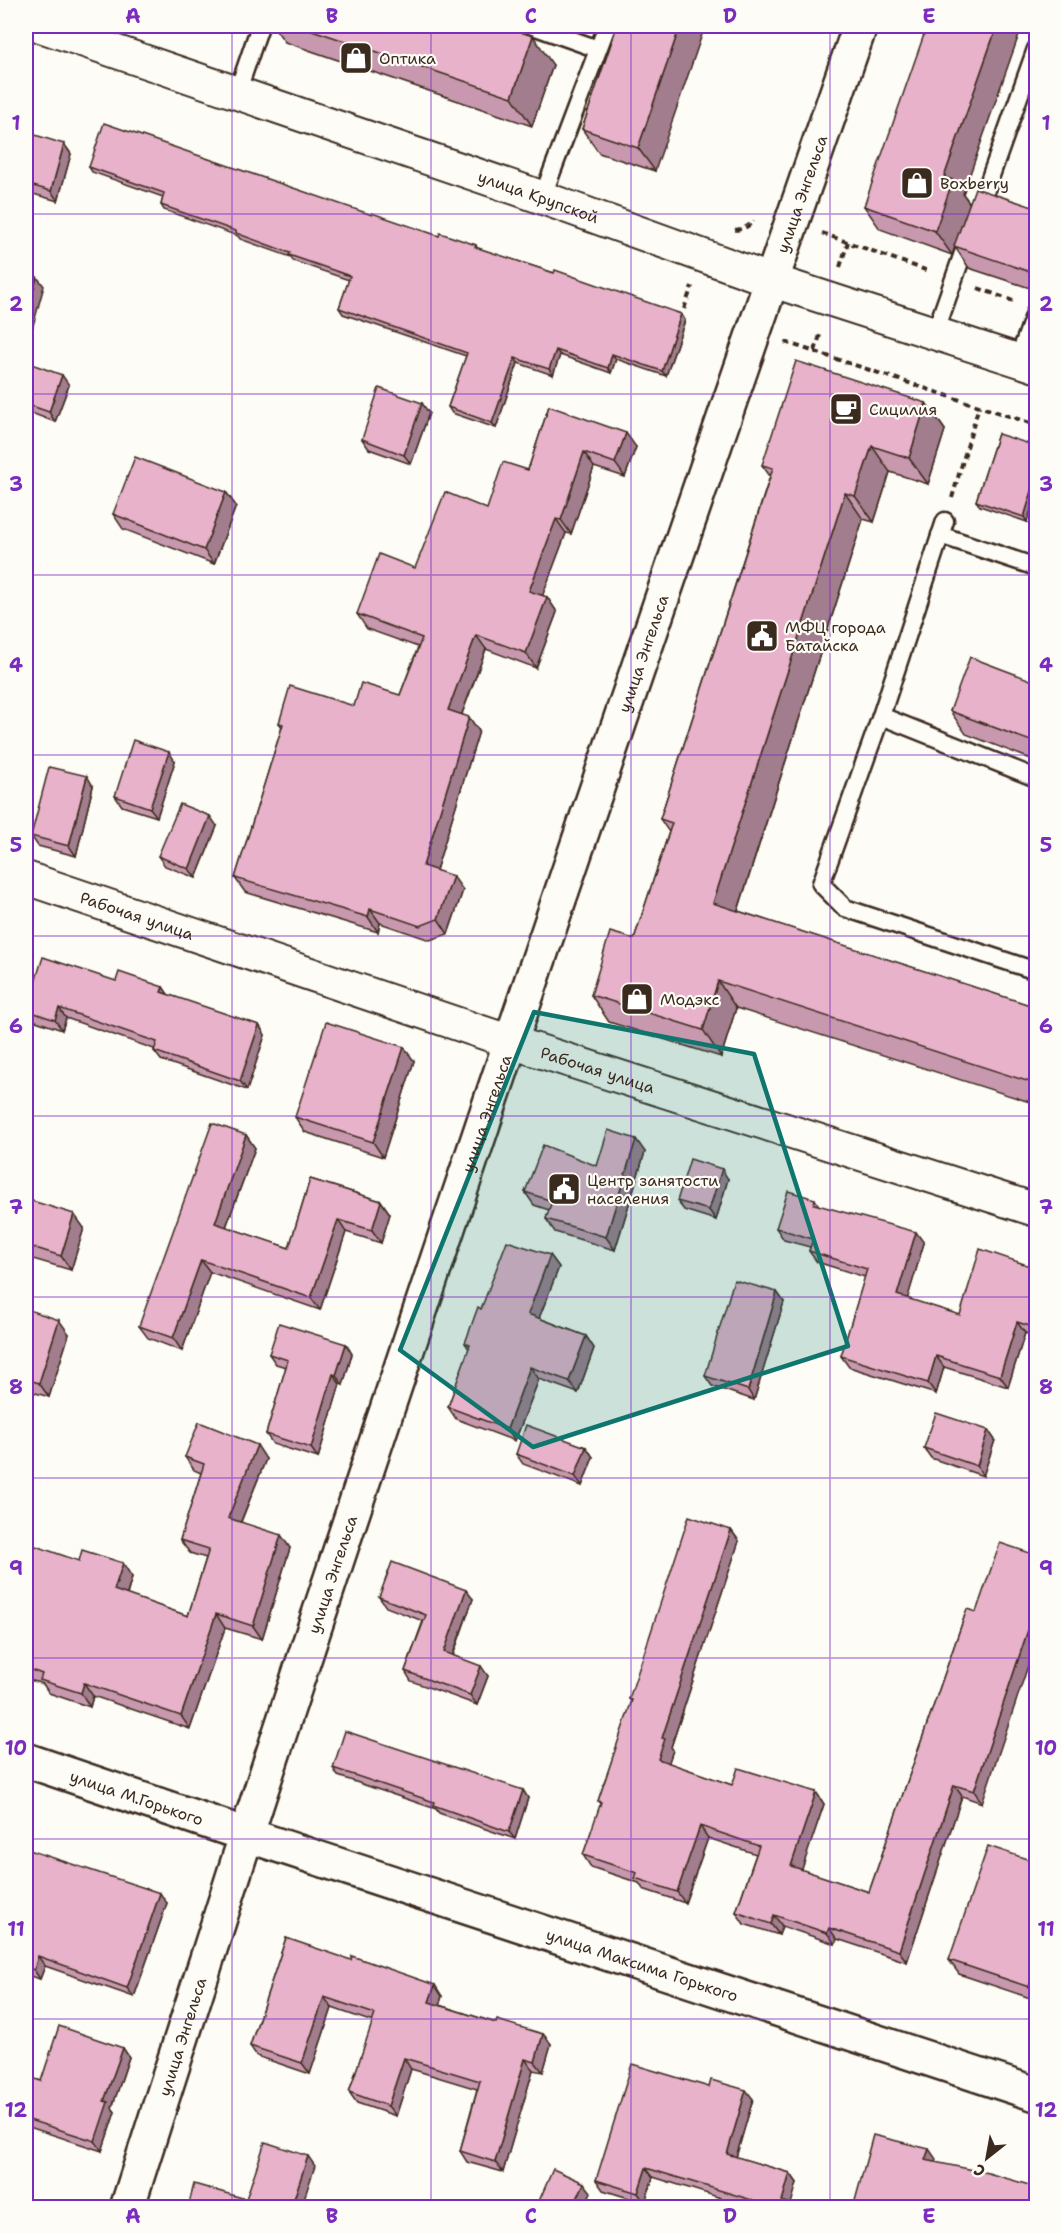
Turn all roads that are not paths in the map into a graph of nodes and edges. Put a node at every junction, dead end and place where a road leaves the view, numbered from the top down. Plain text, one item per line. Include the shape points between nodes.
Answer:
1 (41, 26) edge
2 (260, 26) edge
3 (533, 26) edge
4 (607, 26) edge
5 (860, 26) edge
6 (598, 49) junction
7 (1036, 49) edge
8 (237, 93) junction
9 (542, 198) junction
10 (770, 280) junction
11 (1036, 310) edge
12 (935, 333) junction
13 (1027, 363) edge
14 (1036, 567) edge
15 (881, 717) junction
16 (1036, 778) edge
17 (26, 878) edge
18 (1036, 970) edge
19 (511, 1042) junction
20 (1036, 1210) edge
21 (26, 1760) edge
22 (247, 1835) junction
23 (1036, 2094) edge
24 (127, 2208) edge

1 - 8 street, улица Крупской
2 - 8 lane
3 - 6 lane
4 - 6 lane
5 - 10 main road, улица Энгельса
6 - 9 lane
7 - 12 lane
8 - 9 street, улица Крупской
9 - 10 street, улица Крупской
10 - 12 street, улица Крупской
10 - 19 main road, улица Энгельса
11 - 13 lane
12 - 13 street, улица Крупской
14 - 15 lane via 942,528
15 - 16 lane
15 - 18 lane via 821,884 845,908
17 - 19 street, Рабочая улица
19 - 20 street, Рабочая улица
19 - 22 main road, улица Энгельса
21 - 22 main road, улица М.Горького
22 - 23 main road, улица Максима Горького
22 - 24 main road, улица Энгельса

